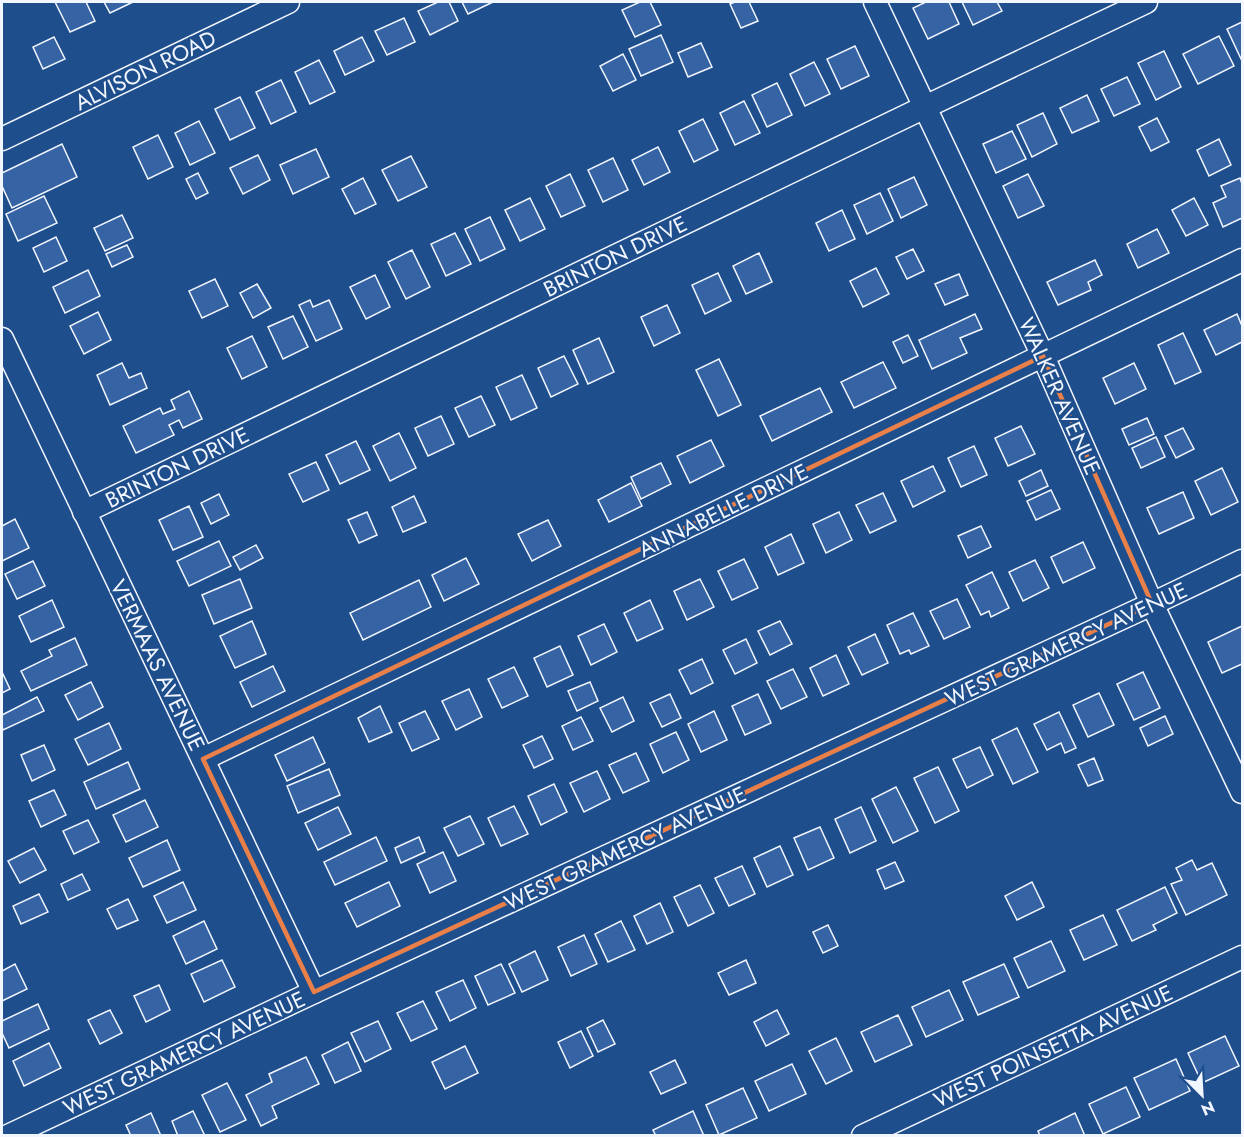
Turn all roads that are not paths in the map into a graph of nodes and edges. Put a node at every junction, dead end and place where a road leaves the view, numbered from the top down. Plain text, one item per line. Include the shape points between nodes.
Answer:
1 (288, 2) edge
2 (875, 2) edge
3 (1146, 2) edge
4 (925, 106) junction
5 (2, 139) edge
6 (1242, 260) edge
7 (2, 339) edge
8 (1042, 356) junction
9 (9, 376) edge
10 (84, 512) junction
11 (1242, 561) edge
12 (1152, 604) junction
13 (202, 759) junction
14 (1242, 792) edge
15 (1242, 957) edge
16 (314, 992) junction
17 (8, 1136) edge
18 (863, 1136) edge

1 - 5 street, ALVISON ROAD
2 - 4 street, WALKER AVENUE
3 - 4 street, BRINTON DRIVE
4 - 8 street, WALKER AVENUE
4 - 10 street, BRINTON DRIVE
6 - 8 street, ANNABELLE DRIVE
7 - 9 street, VERMAAS AVENUE
8 - 12 street, WALKER AVENUE
8 - 13 street, ANNABELLE DRIVE
9 - 10 street, VERMAAS AVENUE
10 - 13 street, VERMAAS AVENUE
11 - 12 street, WEST GRAMERCY AVENUE
12 - 14 street, WALKER AVENUE
12 - 16 street, WEST GRAMERCY AVENUE
13 - 16 street, VERMAAS AVENUE
15 - 18 street, WEST POINSETTA AVENUE
16 - 17 street, WEST GRAMERCY AVENUE

